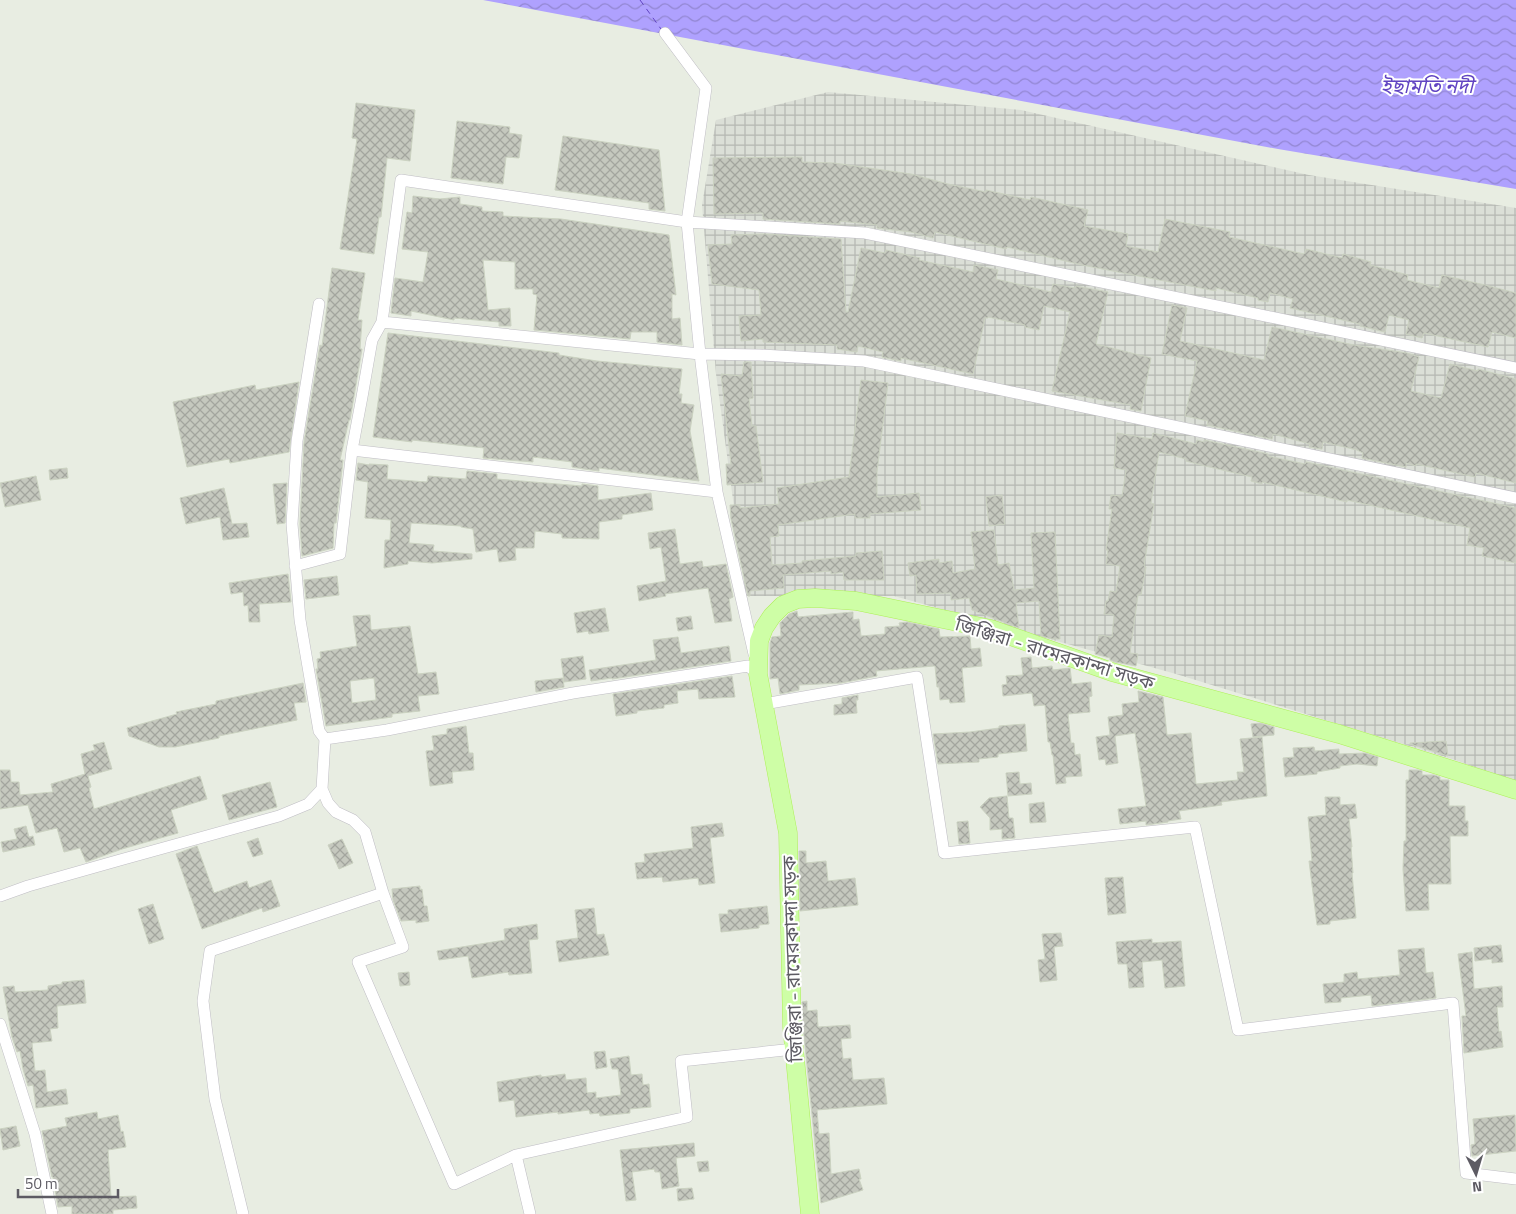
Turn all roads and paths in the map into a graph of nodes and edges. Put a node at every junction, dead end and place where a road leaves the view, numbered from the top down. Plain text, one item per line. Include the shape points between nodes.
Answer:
1 (665, 33) dead end
2 (687, 222) junction
3 (319, 304) dead end
4 (382, 322) junction
5 (700, 354) junction
6 (1516, 368) edge
7 (352, 450) junction
8 (717, 492) junction
9 (1516, 498) edge
10 (296, 566) junction
11 (758, 674) junction
12 (764, 704) junction
13 (325, 739) junction
14 (322, 789) junction
15 (1516, 790) edge
16 (383, 893) junction
17 (0, 896) edge
18 (0, 1024) edge
19 (794, 1049) junction
20 (516, 1155) junction
21 (1516, 1179) edge
22 (52, 1214) edge
23 (243, 1214) edge
24 (530, 1214) edge
25 (810, 1214) edge

1 - 2 street via 706,88
2 - 4 street via 401,180
2 - 5 street
2 - 6 street via 865,233
3 - 10 street via 297,442 292,524
4 - 5 street
4 - 7 street via 372,340
5 - 8 street
5 - 9 street via 864,361
7 - 8 street
7 - 10 street via 340,554
8 - 11 street
10 - 13 street via 300,620 319,731
11 - 12 main road, জিঞ্জিরা - রামেরকান্দা সড়ক
11 - 13 street via 748,666 734,668
11 - 15 main road, জিঞ্জিরা - রামেরকান্দা সড়ক via 759,641 764,628 783,606 798,599 856,601 991,629 1112,672 1339,734
12 - 19 main road, জিঞ্জিরা - রামেরকান্দা সড়ক via 788,832
12 - 21 street via 917,677 944,853 1195,827 1238,1030 1453,1003 1466,1173
13 - 14 street
14 - 16 street via 336,812 353,820 365,832
14 - 17 street via 308,804 279,816
16 - 20 street via 403,947 358,962 454,1184
16 - 23 street via 210,951 203,1002 215,1099
18 - 22 street via 35,1134
19 - 20 street via 682,1061 688,1118
19 - 25 main road, জিঞ্জিরা - রামেরকান্দা সড়ক
20 - 24 street

